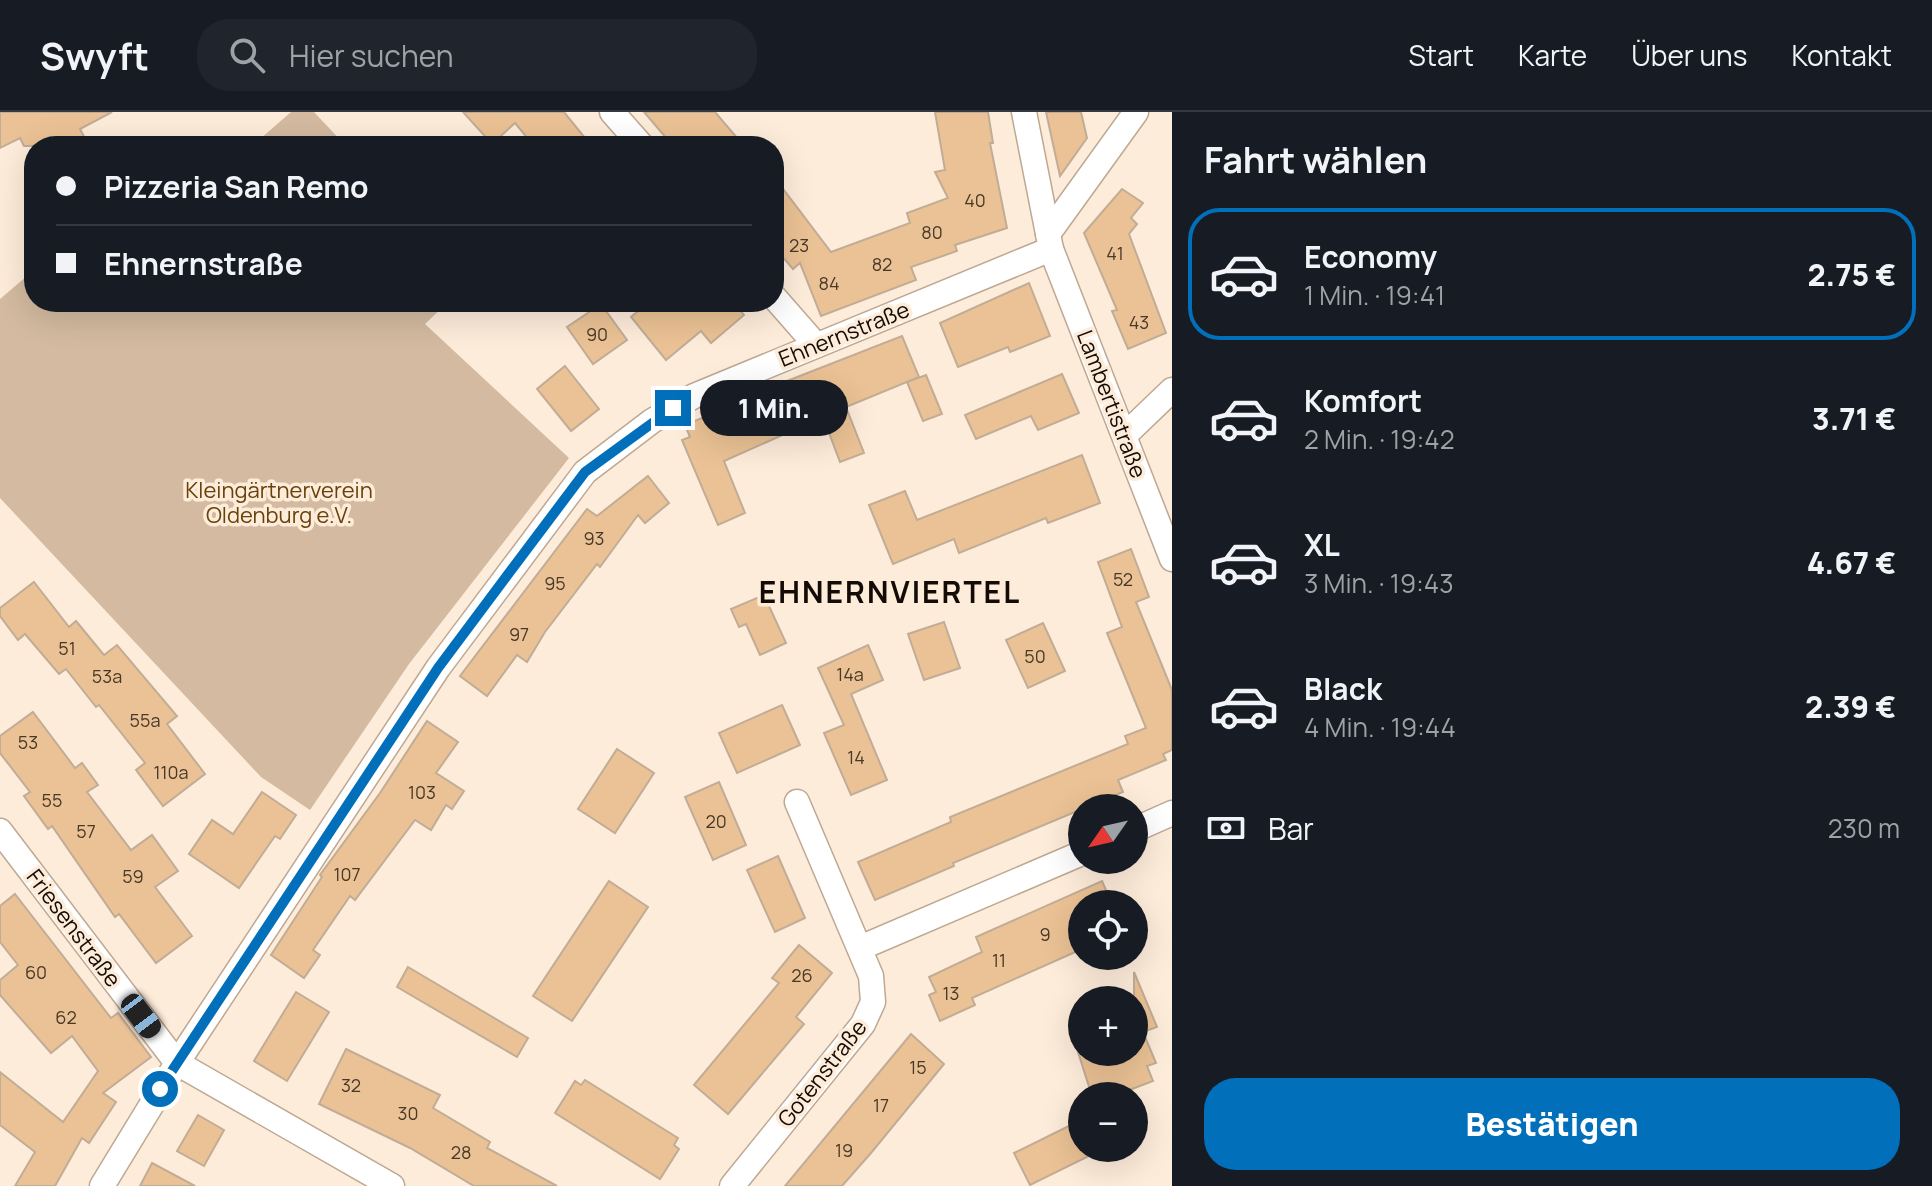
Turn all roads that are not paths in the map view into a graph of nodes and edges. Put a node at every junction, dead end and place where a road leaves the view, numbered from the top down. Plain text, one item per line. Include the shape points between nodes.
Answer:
1 (612, 112) edge
2 (1024, 112) edge
3 (1136, 112) edge
4 (633, 136) edge
5 (1050, 241) junction
6 (784, 308) edge
7 (816, 345) junction
8 (1172, 390) edge
9 (1125, 435) junction
10 (1172, 559) edge
11 (797, 802) dead end
12 (1172, 813) edge
13 (1148, 824) edge
14 (0, 831) edge
15 (1068, 859) edge
16 (860, 948) junction
17 (177, 1063) junction
18 (102, 1186) edge
19 (392, 1186) edge
20 (732, 1186) edge

1 - 4 street
2 - 5 street, Lambertistraße
3 - 5 street
5 - 7 street, Ehnernstraße
5 - 9 street, Lambertistraße
6 - 7 street
7 - 17 street, Ehnernstraße via 694,396 585,472 438,668
8 - 9 street
9 - 10 street, Lambertistraße
11 - 16 street, Gotenstraße
12 - 13 street
14 - 17 street, Friesenstraße
15 - 16 street
16 - 20 street, Gotenstraße via 871,976 873,1002 863,1024
17 - 18 street, Ehnernstraße
17 - 19 street

